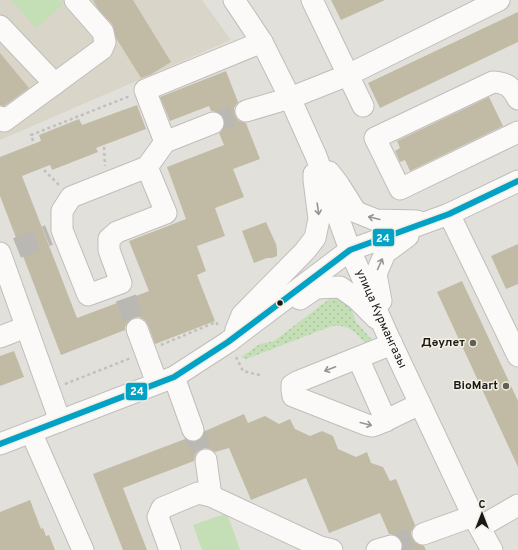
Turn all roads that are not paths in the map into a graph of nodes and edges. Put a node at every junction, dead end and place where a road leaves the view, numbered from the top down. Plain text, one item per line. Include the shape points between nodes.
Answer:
1 (76, 0) edge
2 (234, 0) edge
3 (312, 0) edge
4 (499, 0) edge
5 (0, 26) edge
6 (262, 42) junction
7 (348, 75) junction
8 (510, 81) edge
9 (54, 84) junction
10 (290, 98) junction
11 (518, 99) edge
12 (364, 106) dead end
13 (246, 111) tunnel mouth
14 (0, 117) edge
15 (213, 123) tunnel mouth
16 (518, 132) edge
17 (165, 142) junction
18 (316, 156) junction
19 (147, 167) junction
20 (518, 181) edge
21 (449, 214) junction
22 (427, 222) junction
23 (350, 250) junction
24 (6, 251) edge
25 (26, 327) junction
26 (137, 329) tunnel mouth
27 (389, 336) junction
28 (0, 337) edge
29 (233, 346) junction
30 (518, 356) edge
31 (358, 358) junction
32 (166, 380) junction
33 (420, 404) junction
34 (60, 421) junction
35 (386, 421) junction
36 (193, 430) tunnel mouth
37 (31, 432) junction
38 (0, 444) edge
39 (206, 460) tunnel mouth
40 (212, 496) junction
41 (518, 505) edge
42 (477, 522) junction
43 (422, 534) tunnel mouth
44 (324, 549) edge
45 (83, 550) edge
46 (170, 550) edge
47 (492, 550) edge

1 - 9 street via 103,32 105,42 102,49
2 - 6 street, улица Курмангазы
3 - 7 street
4 - 7 street
5 - 9 street
6 - 10 street, улица Курмангазы
6 - 17 street via 145,90
7 - 10 street
7 - 12 street
8 - 11 street
8 - 16 street via 493,82 375,138 400,189
9 - 14 street via 4,121
10 - 13 street
10 - 18 street, улица Курмангазы
15 - 17 street
17 - 19 street
22 -> 18 street via 376,220 356,212
18 - 23 street, улица Курмангазы
18 -> 29 street via 314,180 319,219 315,238 305,252 242,315
19 - 19 street via 71,197 62,211 56,233 88,295 124,290 109,250 109,239 117,232 166,213
20 - 21 street
21 - 22 street
21 - 30 street
22 - 23 street
27 -> 22 street via 376,274 385,253
23 - 27 street, улица Курмангазы
23 - 29 street
24 - 25 street
25 - 28 street
25 - 34 street
26 - 32 street
27 - 29 street via 357,299 340,287 316,288
27 - 31 street
27 - 33 street, улица Курмангазы
29 - 32 street
31 - 35 street
31 -> 35 street via 296,382 292,385 293,396 366,425 372,426
32 - 34 street
32 - 36 street
33 - 35 street
33 - 42 street, улица Курмангазы
34 - 37 street
37 - 38 street
37 - 45 street
39 - 40 street
40 - 44 street
40 - 46 street via 198,493 162,508 158,517
41 - 42 street
42 - 43 street
42 - 47 street, улица Курмангазы

